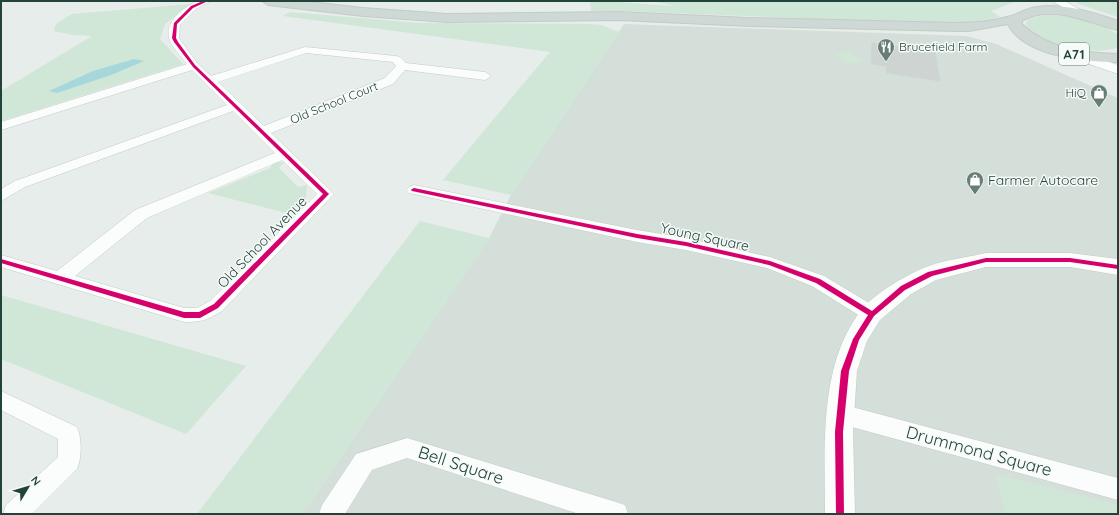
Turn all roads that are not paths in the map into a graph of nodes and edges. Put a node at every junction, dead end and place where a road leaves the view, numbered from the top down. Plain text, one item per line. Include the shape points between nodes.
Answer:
1 (206, 1) edge
2 (268, 1) edge
3 (1057, 1) edge
4 (1043, 6) edge
5 (1082, 14) junction
6 (1015, 19) junction
7 (1114, 24) edge
8 (969, 27) junction
9 (1033, 40) junction
10 (1080, 56) junction
11 (1118, 58) edge
12 (194, 66) junction
13 (402, 66) junction
14 (1118, 70) edge
15 (485, 76) dead end
16 (209, 81) junction
17 (235, 106) junction
18 (1, 126) edge
19 (262, 132) junction
20 (284, 154) junction
21 (414, 190) dead end
22 (1, 196) edge
23 (1, 261) edge
24 (1118, 267) edge
25 (62, 278) junction
26 (872, 314) junction
27 (1, 400) edge
28 (841, 414) junction
29 (1118, 489) edge
30 (15, 514) edge
31 (331, 514) edge
32 (616, 514) edge
33 (840, 514) edge

1 - 12 street, Old School Avenue via 192,7 175,24 174,38
2 - 8 main road, A71 via 447,18 619,16
3 - 5 street
4 - 5 main road, A71
4 - 6 main road, A71
5 - 7 main road, A71
6 - 8 main road, A71
6 - 9 main road, A71 via 1015,25 1021,32
8 - 9 main road, A71
9 - 10 main road, A71 via 1062,52
10 - 11 main road, A71
10 - 14 street
12 - 16 street, Old School Avenue
12 - 18 street
13 - 15 street
13 - 16 street via 396,60 305,50
13 - 19 street, Old School Court via 389,81
16 - 17 street, Old School Avenue
17 - 19 street, Old School Avenue
17 - 22 street via 20,184
19 - 20 street, Old School Avenue
20 - 25 street via 141,214
20 - 25 street, Old School Avenue via 326,194 216,306 200,315 184,315
21 - 26 street, Young Square via 770,263 818,282
23 - 25 street, Old School Avenue
24 - 26 street via 1070,260 986,260 930,274 903,288
26 - 28 street via 856,339 845,370
27 - 30 street via 69,434 69,461
28 - 29 street, Drummond Square
28 - 33 street
31 - 32 street, Bell Square via 364,462 407,448

